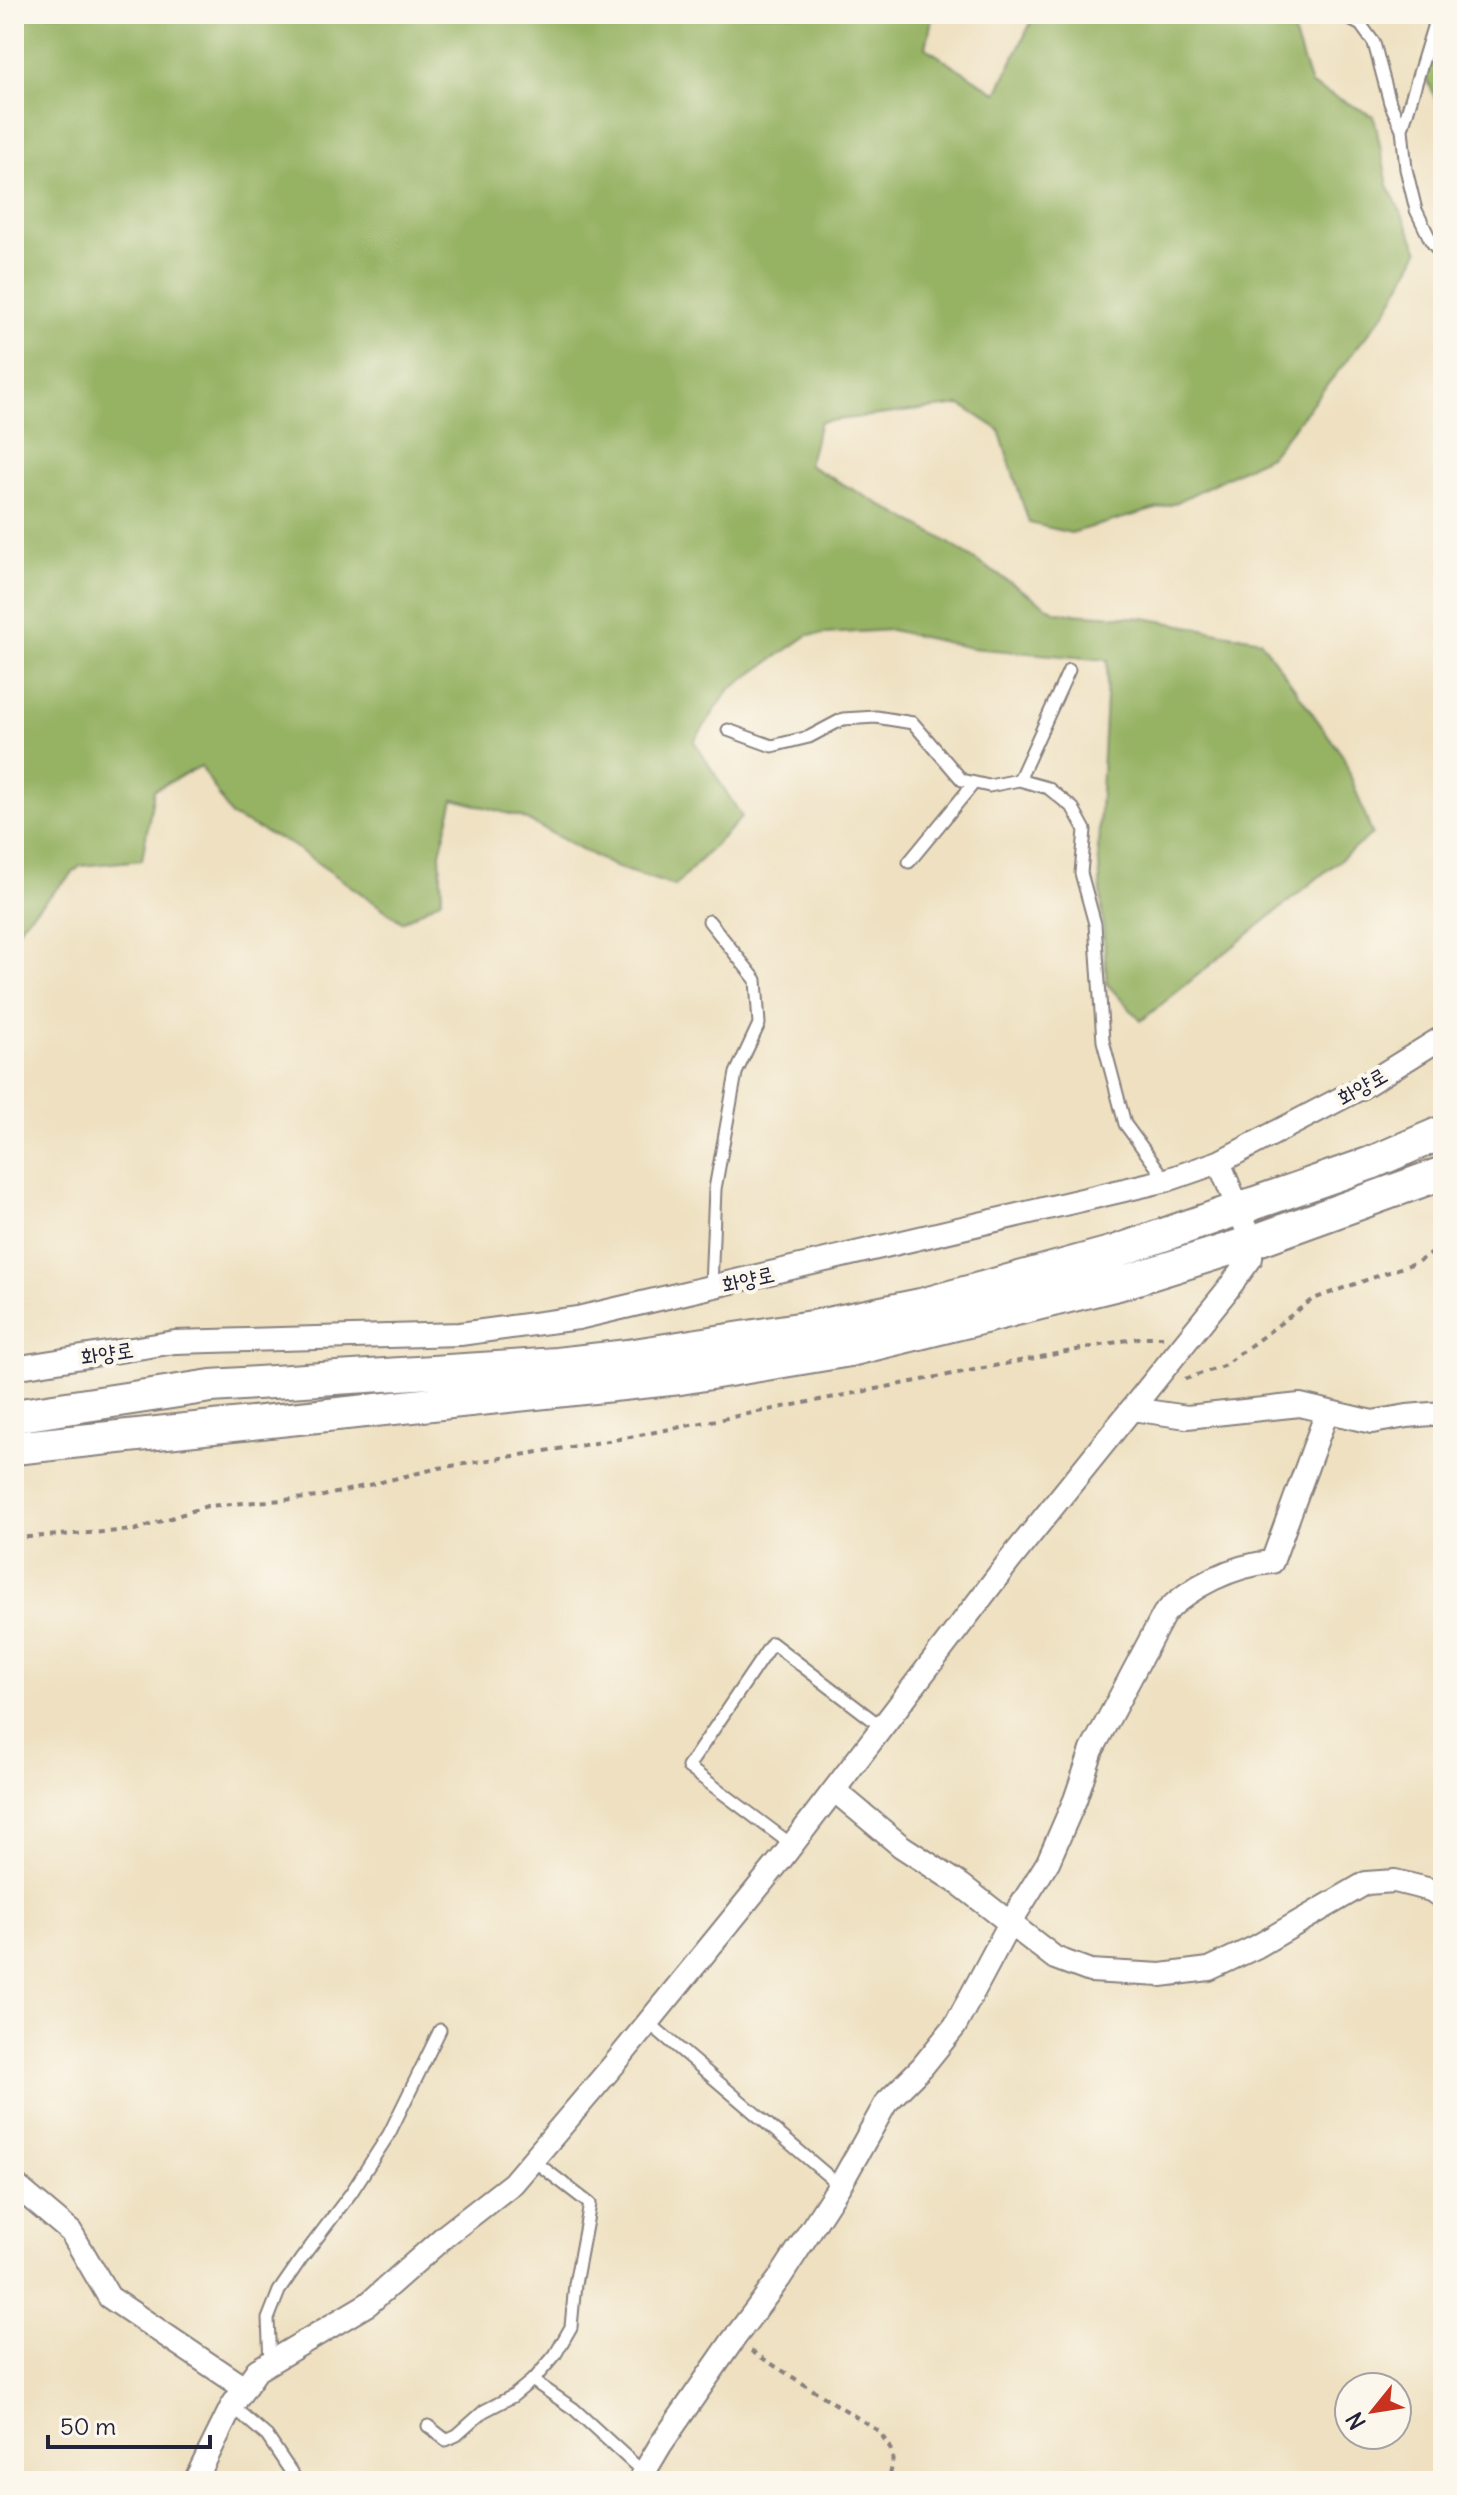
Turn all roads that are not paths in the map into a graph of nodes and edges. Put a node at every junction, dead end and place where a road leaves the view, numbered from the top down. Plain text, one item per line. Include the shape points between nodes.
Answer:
1 (1340, 14) edge
2 (1437, 14) edge
3 (1402, 129) junction
4 (1443, 257) edge
5 (1069, 670) dead end
6 (728, 730) dead end
7 (1019, 780) junction
8 (974, 783) junction
9 (909, 862) dead end
10 (709, 921) dead end
11 (1443, 1037) edge
12 (1443, 1132) edge
13 (1219, 1162) junction
14 (1443, 1173) edge
15 (1167, 1180) junction
16 (1240, 1210) junction
17 (1252, 1242) junction
18 (711, 1288) junction
19 (14, 1368) edge
20 (1132, 1409) junction
21 (1327, 1412) junction
22 (1443, 1413) edge
23 (14, 1416) edge
24 (156, 1434) junction
25 (14, 1448) edge
26 (14, 1466) edge
27 (882, 1727) junction
28 (834, 1790) junction
29 (792, 1845) junction
30 (1439, 1891) edge
31 (1010, 1923) junction
32 (648, 2022) junction
33 (440, 2030) dead end
34 (533, 2160) junction
35 (14, 2184) edge
36 (840, 2186) junction
37 (270, 2362) junction
38 (532, 2380) junction
39 (238, 2397) junction
40 (428, 2426) dead end
41 (641, 2477) edge
42 (195, 2481) edge
43 (297, 2481) edge

1 - 3 lane via 1361,25 1374,43
2 - 3 lane
3 - 4 lane via 1416,210
5 - 7 lane
6 - 8 lane via 772,746 809,737 843,719 913,723 962,780
7 - 8 lane
7 - 15 lane via 1048,788 1073,808 1085,830 1081,873 1095,924 1103,1041 1125,1124
8 - 9 lane
10 - 18 lane via 756,980 759,1024 736,1073 715,1189
11 - 13 street, 화양로 via 1359,1089
12 - 16 main road
13 - 15 street, 화양로
13 - 16 street
14 - 17 main road
15 - 18 street, 화양로
16 - 17 street
16 - 23 main road via 1004,1284 818,1326 571,1363 211,1386
17 - 20 street via 1251,1258
17 - 24 main road via 1118,1284 850,1350 680,1378
18 - 19 street, 화양로 via 578,1318 476,1333 175,1342
20 - 21 street via 1187,1417 1300,1405
20 - 27 street
21 - 22 street via 1372,1422
21 - 31 street via 1272,1562 1228,1573 1179,1598 1164,1614 1092,1750 1048,1862
24 - 25 main road
24 - 26 main road via 128,1449
27 - 28 street
27 - 29 lane via 772,1643 688,1767
28 - 29 street
28 - 31 street via 901,1846
29 - 32 street
30 - 31 street via 1395,1881 1366,1883 1209,1969 1161,1975 1090,1971 1055,1958
31 - 36 street via 955,2026 886,2103
32 - 34 street
32 - 36 lane
33 - 37 lane via 389,2134 279,2291 268,2319
34 - 37 street via 513,2183 368,2304
34 - 38 lane via 590,2204 571,2327
35 - 39 street via 71,2232 109,2297
36 - 41 street
37 - 39 street via 257,2370
38 - 40 lane via 446,2440
38 - 41 lane via 574,2409
39 - 42 street
39 - 43 lane

